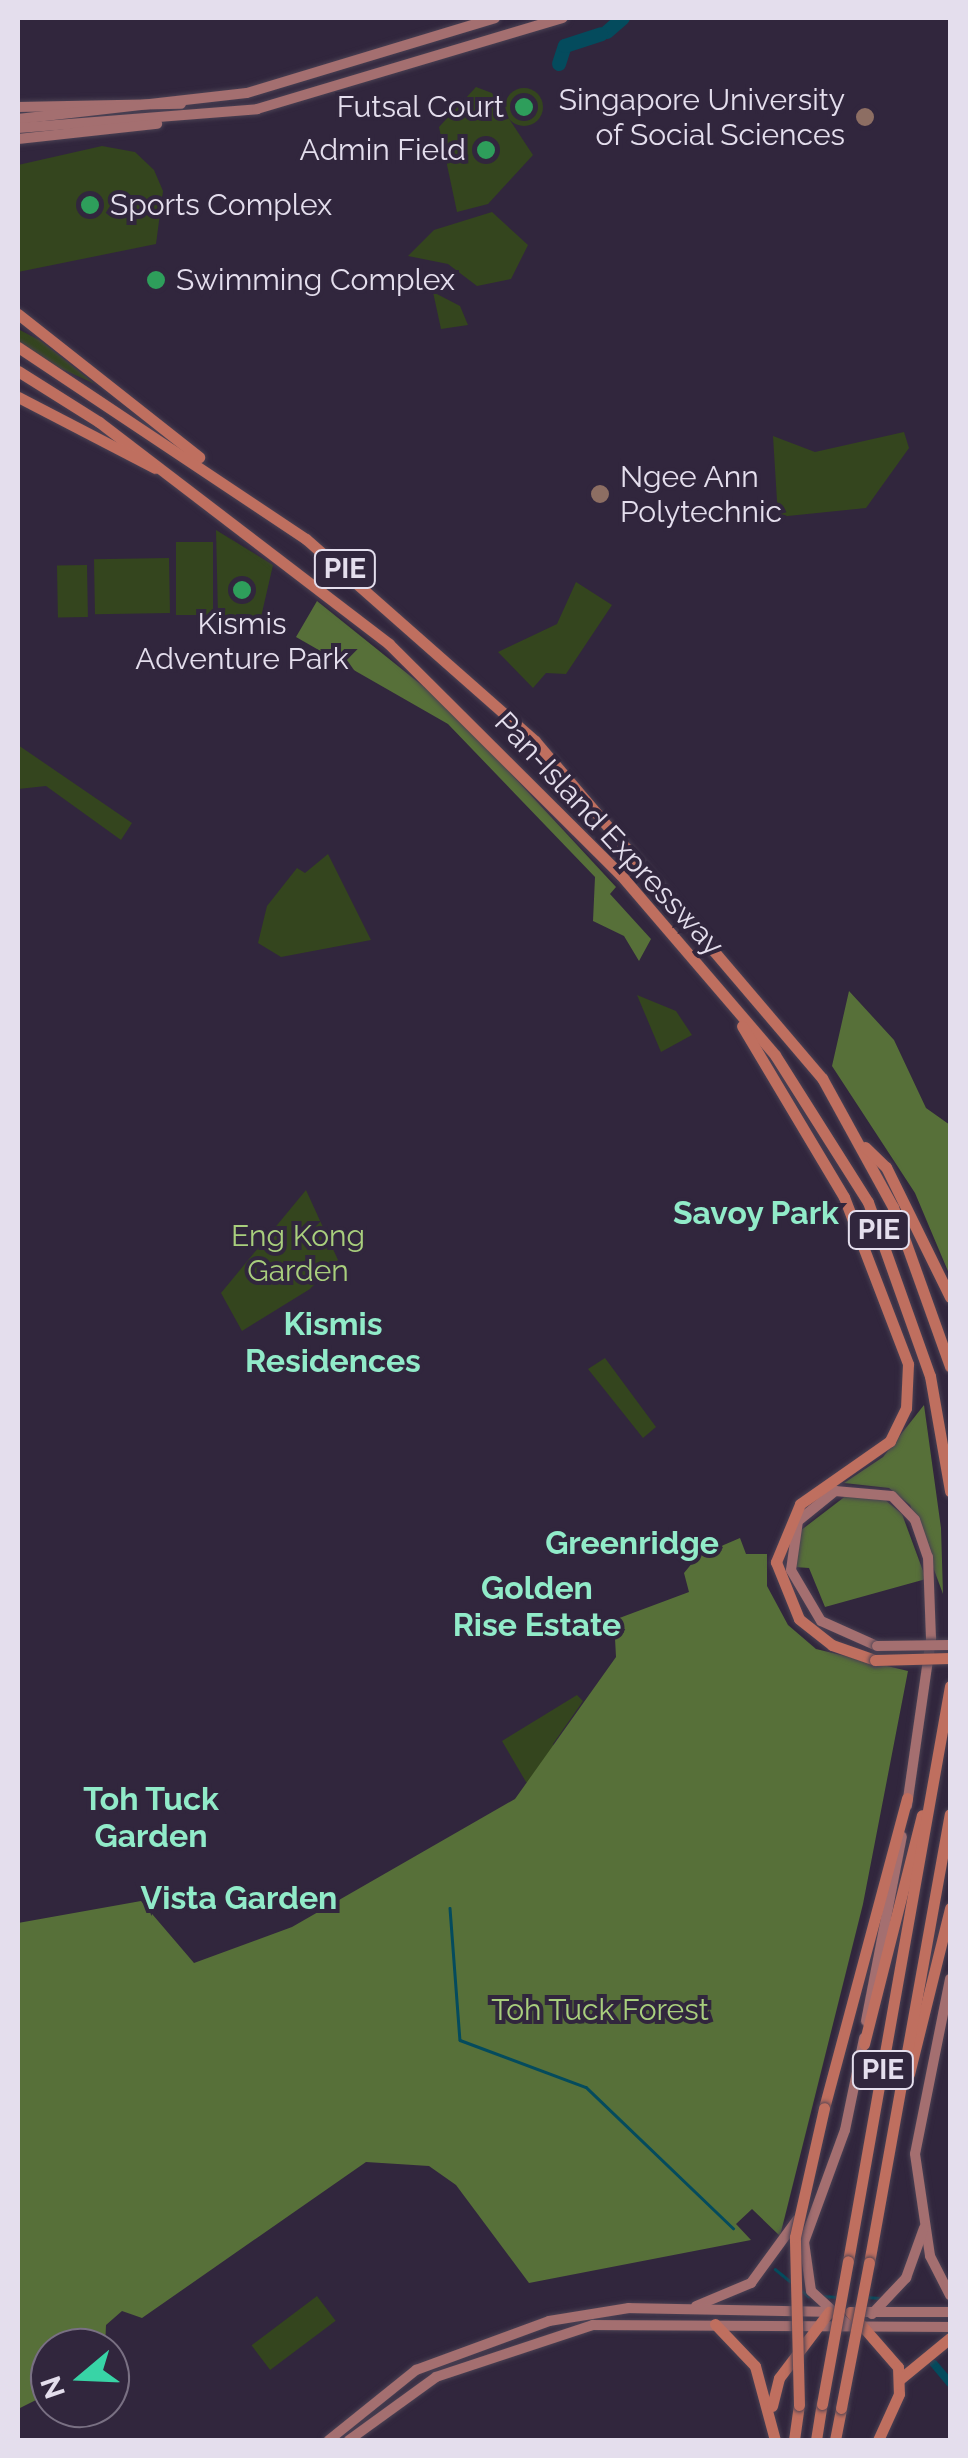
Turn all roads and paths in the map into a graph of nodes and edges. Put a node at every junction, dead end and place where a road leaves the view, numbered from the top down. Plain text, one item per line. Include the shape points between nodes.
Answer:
1 (494, 18) edge
2 (563, 18) edge
3 (18, 123) edge
4 (18, 314) edge
5 (18, 346) edge
6 (18, 372) edge
7 (18, 398) edge
8 (159, 468) junction
9 (212, 474) junction
10 (731, 1005) junction
11 (866, 1147) junction
12 (950, 1297) edge
13 (950, 1366) edge
14 (950, 1491) edge
15 (950, 1645) edge
16 (950, 1658) edge
17 (950, 1686) edge
18 (934, 1774) junction
19 (907, 1798) junction
20 (950, 1814) edge
21 (950, 1908) edge
22 (950, 1979) edge
23 (864, 2044) junction
24 (900, 2096) junction
25 (822, 2182) junction
26 (925, 2222) junction
27 (950, 2294) edge
28 (689, 2309) junction
29 (829, 2312) junction
30 (874, 2312) junction
31 (950, 2312) edge
32 (848, 2318) junction
33 (715, 2324) junction
34 (865, 2324) junction
35 (819, 2326) junction
36 (950, 2327) edge
37 (950, 2338) edge
38 (900, 2378) junction
39 (771, 2416) junction
40 (328, 2440) edge
41 (349, 2440) edge
42 (775, 2440) edge
43 (794, 2440) edge
44 (816, 2440) edge
45 (835, 2440) edge
46 (878, 2440) edge

1 - 3 main road via 182,104
2 - 3 main road via 257,108
4 - 9 highway
5 - 9 highway, Pan-Island Expressway / PIE
6 - 8 highway, Pan-Island Expressway / PIE
7 - 8 highway
8 - 10 highway, Pan-Island Expressway / PIE via 450,700
9 - 11 highway, Pan-Island Expressway / PIE via 381,596 535,741 789,1034
10 - 14 highway, Pan-Island Expressway / PIE via 774,1055 868,1202 930,1376
10 - 16 highway, bridge via 844,1196 908,1364 906,1408 890,1441 800,1504 776,1562 799,1619 832,1645 875,1660
11 - 12 highway via 886,1167
11 - 13 highway, Pan-Island Expressway / PIE
15 - 19 main road, bridge via 877,1646 821,1621 791,1570 798,1521 834,1491 892,1496 915,1520 928,1557 931,1639
17 - 18 highway, PIE
18 - 23 highway
18 - 44 highway, PIE, bridge
19 - 23 main road
19 - 43 highway, bridge via 795,2237
20 - 24 highway, PIE
21 - 24 highway
22 - 26 main road via 915,2146
23 - 25 main road
24 - 45 highway, PIE, bridge
25 - 28 main road via 750,2283
25 - 29 main road via 804,2267
26 - 27 main road via 934,2268
26 - 30 main road via 906,2278
28 - 29 main road
28 - 40 main road via 600,2311 497,2336 416,2370
29 - 32 main road
29 - 35 highway
30 - 31 main road
30 - 32 main road
30 - 34 main road
32 - 34 highway
32 - 35 main road
33 - 35 main road
33 - 39 highway via 749,2355
33 - 41 main road via 593,2325 504,2348 401,2396
34 - 36 main road
34 - 38 highway via 888,2346
35 - 39 highway via 779,2378
37 - 38 highway
38 - 46 highway
39 - 42 highway

